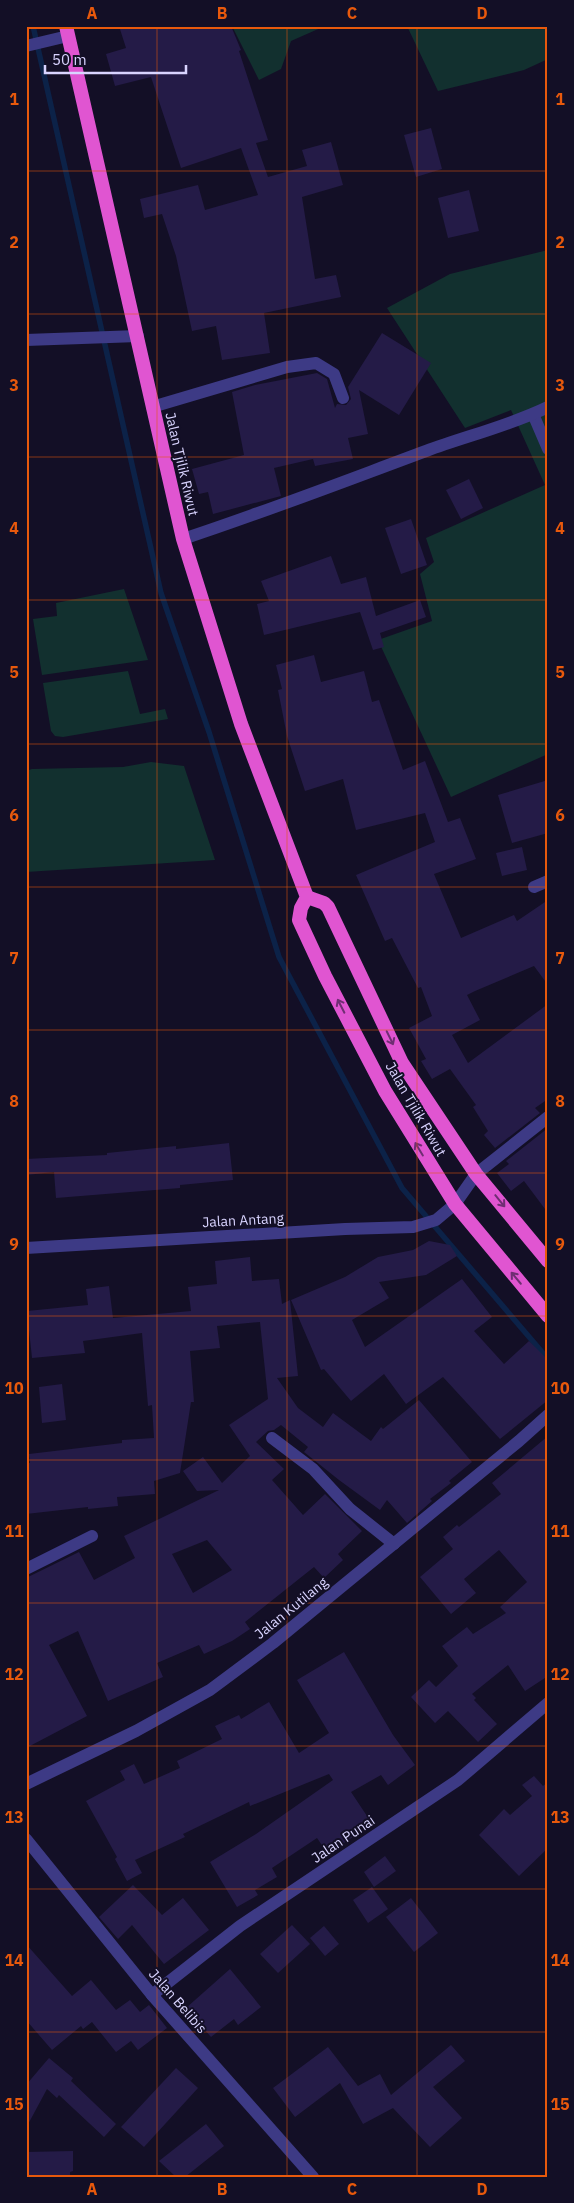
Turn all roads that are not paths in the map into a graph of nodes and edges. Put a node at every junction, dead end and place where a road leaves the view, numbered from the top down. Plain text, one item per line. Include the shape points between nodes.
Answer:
1 (67, 31) edge
2 (26, 46) edge
3 (138, 336) junction
4 (26, 340) edge
5 (343, 398) dead end
6 (152, 407) junction
7 (548, 407) edge
8 (533, 414) junction
9 (548, 449) edge
10 (183, 539) junction
11 (548, 881) edge
12 (534, 887) dead end
13 (307, 897) junction
14 (548, 1117) edge
15 (476, 1174) junction
16 (455, 1204) junction
17 (26, 1248) edge
18 (548, 1261) edge
19 (548, 1316) edge
20 (548, 1415) edge
21 (272, 1438) dead end
22 (92, 1536) dead end
23 (394, 1544) junction
24 (26, 1568) edge
25 (548, 1703) edge
26 (26, 1784) edge
27 (26, 1839) edge
28 (152, 1996) junction
29 (313, 2177) edge

1 - 2 street
1 - 3 highway, Jalan Tjilik Riwut
3 - 4 street
3 - 6 highway, Jalan Tjilik Riwut
5 - 6 street via 334,374 316,363 287,368
6 - 10 highway, Jalan Tjilik Riwut
7 - 8 street
8 - 9 street
8 - 10 street
10 - 13 highway, Jalan Tjilik Riwut via 242,724
11 - 12 street
13 -> 15 highway, Jalan Tjilik Riwut via 328,907 402,1063
16 -> 13 highway, Jalan Tjilik Riwut via 384,1091 325,976 299,920
14 - 15 street, Jalan Antang
15 - 16 street, Jalan Antang
15 -> 18 highway, Jalan Tjilik Riwut
16 - 17 street, Jalan Antang via 436,1220 413,1227
19 -> 16 highway, Jalan Tjilik Riwut
20 - 23 street, Jalan Kutilang
21 - 23 street via 313,1469 350,1509
22 - 24 street
23 - 26 street, Jalan Kutilang via 210,1690 136,1731
25 - 28 street, Jalan Punai via 458,1780 240,1926
27 - 28 street, Jalan Belibis
28 - 29 street, Jalan Belibis

